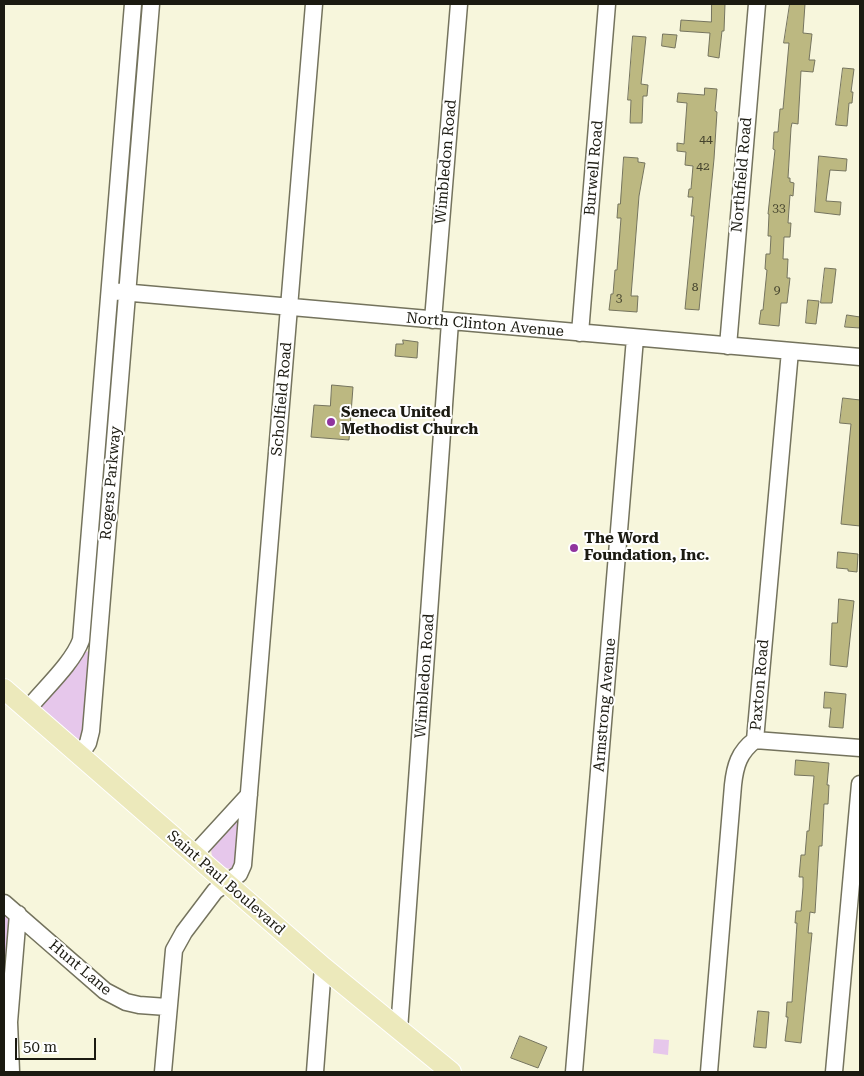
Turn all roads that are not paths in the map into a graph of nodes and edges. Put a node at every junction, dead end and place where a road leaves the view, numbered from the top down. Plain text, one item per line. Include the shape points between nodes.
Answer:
1 (133, 4) edge
2 (151, 4) edge
3 (314, 4) edge
4 (459, 4) edge
5 (607, 4) edge
6 (757, 4) edge
7 (131, 26) junction
8 (149, 28) junction
9 (110, 291) junction
10 (127, 292) junction
11 (289, 307) junction
12 (433, 320) junction
13 (450, 322) junction
14 (107, 323) junction
15 (125, 324) junction
16 (580, 333) junction
17 (635, 338) junction
18 (728, 346) junction
19 (790, 351) junction
20 (860, 357) edge
21 (81, 640) junction
22 (98, 642) junction
23 (4, 689) edge
24 (27, 710) junction
25 (755, 740) junction
26 (860, 748) edge
27 (80, 755) junction
28 (860, 784) edge
29 (249, 794) junction
30 (194, 855) junction
31 (226, 883) junction
32 (4, 902) edge
33 (18, 914) junction
34 (323, 967) junction
35 (167, 1007) junction
36 (399, 1030) junction
37 (11, 1072) edge
38 (163, 1072) edge
39 (315, 1072) edge
40 (451, 1072) edge
41 (574, 1072) edge
42 (709, 1072) edge
43 (834, 1072) edge

1 - 7 street, Rogers Parkway
2 - 8 street, Rogers Parkway
3 - 11 street, Scholfield Road
4 - 12 street, Wimbledon Road
5 - 16 street, Burwell Road
6 - 18 street, Northfield Road
7 - 8 street
7 - 9 street, Rogers Parkway
8 - 10 street, Rogers Parkway
9 - 10 street, North Clinton Avenue
9 - 14 street, Rogers Parkway
10 - 11 street, North Clinton Avenue
10 - 15 street, Rogers Parkway
11 - 12 street, North Clinton Avenue
11 - 29 street, Scholfield Road
12 - 13 street, North Clinton Avenue
13 - 16 street, North Clinton Avenue
13 - 36 street, Wimbledon Road
14 - 15 street
14 - 21 street, Rogers Parkway
15 - 22 street, Rogers Parkway
16 - 17 street, North Clinton Avenue
17 - 18 street, North Clinton Avenue
17 - 41 street, Armstrong Avenue
18 - 19 street, North Clinton Avenue
19 - 20 street, North Clinton Avenue
19 - 25 street, Paxton Road
21 - 22 street
21 - 24 street, Rogers Parkway via 70,660
22 - 27 street, Rogers Parkway via 91,731
23 - 24 main road, Saint Paul Boulevard
24 - 27 main road, Saint Paul Boulevard
25 - 26 street
25 - 42 street, Paxton Road via 741,754 734,772
27 - 30 main road, Saint Paul Boulevard
28 - 43 street
29 - 30 street
29 - 31 street, Scholfield Road via 240,874
30 - 31 main road, Saint Paul Boulevard
31 - 34 main road, Saint Paul Boulevard
31 - 35 street via 215,891 178,940 171,964
32 - 33 street, Hunt Lane
33 - 35 street, Hunt Lane via 114,997 139,1005
33 - 37 street via 9,1022
34 - 36 main road, Saint Paul Boulevard
34 - 39 street
35 - 38 street
36 - 40 main road, Saint Paul Boulevard

